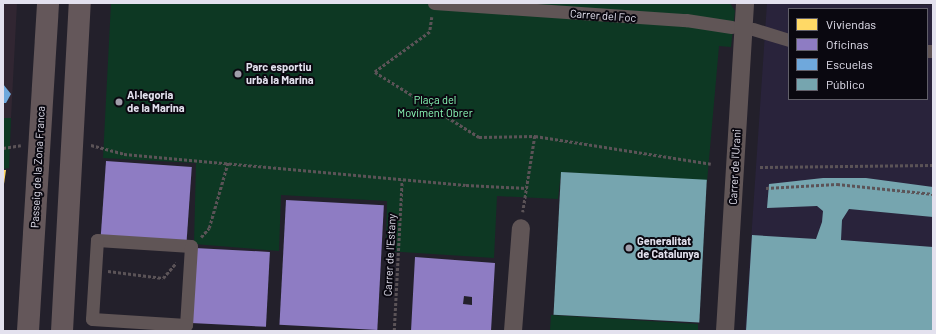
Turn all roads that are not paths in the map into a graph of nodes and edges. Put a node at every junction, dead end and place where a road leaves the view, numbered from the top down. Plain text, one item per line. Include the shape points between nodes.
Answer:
1 (48, 3) edge
2 (80, 3) edge
3 (434, 3) edge
4 (744, 3) edge
5 (727, 28) dead end
6 (757, 30) dead end
7 (788, 40) edge
8 (521, 228) road end
9 (186, 325) joint
10 (28, 331) edge
11 (62, 331) edge
12 (513, 331) edge
13 (725, 331) edge

1 - 10 main road, Passeig de la Zona Franca
2 - 11 main road
3 - 5 street, Carrer del Foc via 686,20
4 - 13 street, Carrer de l'Urani
6 - 7 street
8 - 12 street
9 - 9 street via 92,319 96,240 191,246

